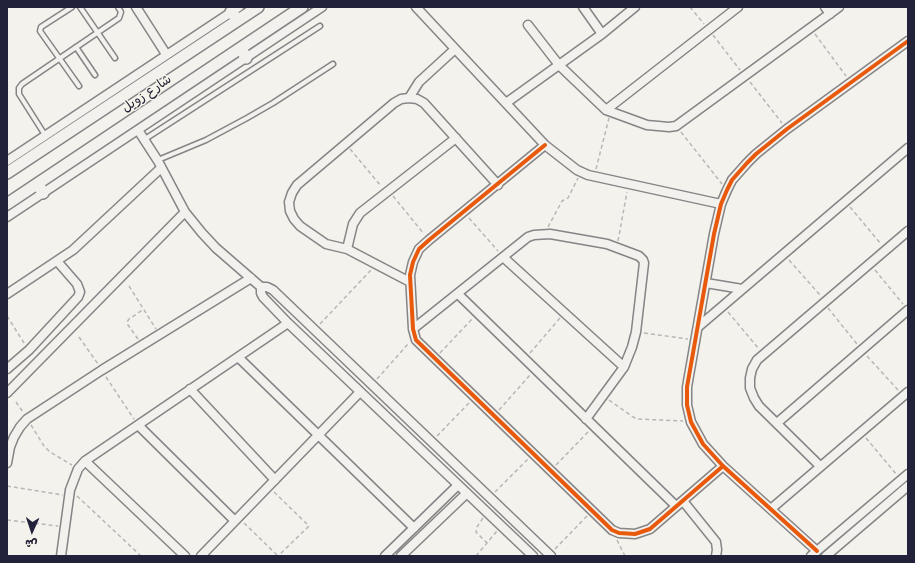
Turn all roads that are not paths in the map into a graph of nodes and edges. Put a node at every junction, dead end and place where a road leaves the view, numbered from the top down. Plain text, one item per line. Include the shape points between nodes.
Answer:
1 (72, 7) edge
2 (80, 7) edge
3 (118, 7) edge
4 (136, 7) edge
5 (258, 7) edge
6 (302, 7) edge
7 (322, 7) edge
8 (416, 7) edge
9 (583, 7) edge
10 (635, 7) edge
11 (738, 7) edge
12 (839, 7) edge
13 (827, 10) edge
14 (236, 13) edge
15 (528, 25) dead end
16 (320, 26) dead end
17 (98, 32) junction
18 (602, 34) junction
19 (908, 42) edge
20 (76, 48) junction
21 (455, 49) junction
22 (244, 53) junction
23 (166, 54) junction
24 (115, 58) dead end
25 (59, 59) junction
26 (333, 64) dead end
27 (559, 65) junction
28 (95, 75) dead end
29 (79, 86) dead end
30 (409, 98) junction
31 (506, 103) junction
32 (608, 111) junction
33 (138, 130) junction
34 (45, 135) junction
35 (456, 138) junction
36 (144, 139) junction
37 (545, 145) junction
38 (908, 148) edge
39 (7, 160) edge
40 (159, 164) junction
41 (7, 173) edge
42 (498, 185) junction
43 (40, 188) junction
44 (7, 204) edge
45 (721, 204) junction
46 (186, 212) junction
47 (7, 217) edge
48 (908, 231) edge
49 (347, 249) junction
50 (503, 257) junction
51 (57, 261) junction
52 (251, 278) junction
53 (410, 282) junction
54 (706, 283) junction
55 (261, 287) junction
56 (742, 289) junction
57 (7, 294) edge
58 (458, 294) junction
59 (908, 310) edge
60 (288, 323) junction
61 (698, 327) junction
62 (414, 333) junction
63 (238, 357) junction
64 (624, 366) junction
65 (7, 369) edge
66 (190, 389) junction
67 (360, 392) junction
68 (7, 393) edge
69 (905, 394) edge
70 (586, 419) junction
71 (777, 423) junction
72 (138, 425) junction
73 (318, 435) junction
74 (429, 440) junction
75 (418, 447) junction
76 (85, 461) junction
77 (7, 463) edge
78 (723, 466) junction
79 (820, 466) junction
80 (908, 474) edge
81 (275, 480) junction
82 (458, 485) junction
83 (907, 490) edge
84 (467, 493) junction
85 (680, 504) junction
86 (772, 508) junction
87 (856, 518) junction
88 (237, 519) junction
89 (516, 523) junction
90 (863, 525) junction
91 (414, 528) junction
92 (504, 529) junction
93 (814, 553) edge
94 (550, 555) edge
95 (61, 556) edge
96 (185, 556) edge
97 (201, 556) edge
98 (385, 556) edge
99 (401, 556) edge
100 (533, 556) edge
101 (716, 556) edge
102 (826, 556) edge

1 - 25 lane via 40,30
2 - 17 lane
3 - 17 lane via 121,12 119,18
4 - 23 street
5 - 14 main road, شارع زويل
6 - 22 main road, شارع زويل
7 - 22 street
8 - 21 street
9 - 18 street
10 - 18 street
11 - 32 street
12 - 13 street
13 - 32 street via 811,28 676,126 647,125
14 - 23 street
14 - 41 main road, شارع زويل
15 - 27 street
16 - 36 lane
17 - 20 lane
17 - 24 lane
18 - 27 street
19 - 45 street via 756,154 732,180
20 - 25 lane
20 - 28 lane
21 - 30 street via 419,82
21 - 31 street
22 - 33 street
22 - 43 main road, شارع زويل
23 - 34 street
25 - 29 lane
25 - 34 lane via 19,88 19,94
26 - 40 lane via 273,103
27 - 31 street
27 - 32 street
30 - 35 street via 424,102
30 - 49 street via 394,103 297,185 292,193 290,211 300,226 326,244
31 - 37 street
33 - 36 street
33 - 43 street
34 - 39 street
35 - 42 street
35 - 49 street via 357,216
36 - 40 street
37 - 42 street
37 - 45 street via 581,172
38 - 56 street
40 - 46 street
40 - 51 street via 73,250
42 - 53 street via 419,249 412,262
43 - 44 main road, شارع زويل
43 - 47 street
45 - 54 street
46 - 52 street via 216,248
46 - 68 street
48 - 71 street via 757,360 752,369 750,388 759,406
49 - 53 street
50 - 58 street
50 - 64 street
50 - 64 street via 528,237 544,234 607,244 639,256 643,260 636,332
51 - 57 street
51 - 65 street via 77,284 80,292 78,297
52 - 55 street
52 - 77 street via 27,419 14,437
53 - 62 street
54 - 56 street
54 - 61 street
55 - 60 street via 263,297
55 - 74 street via 273,290
56 - 61 street
58 - 62 street
58 - 70 street
59 - 71 street
60 - 63 street
60 - 67 street
61 - 78 street via 686,396 691,422 703,444
62 - 85 street via 418,343 612,530 627,534 650,530
63 - 66 street
63 - 73 street
64 - 70 street
66 - 72 street
66 - 81 street
67 - 73 street
67 - 75 street
69 - 79 street
70 - 85 street
71 - 79 street
72 - 76 street
72 - 88 street
73 - 81 street
73 - 91 street
74 - 75 street
74 - 89 street
75 - 82 street
76 - 95 street via 78,469 69,493
76 - 96 street
78 - 85 street
78 - 86 street
79 - 86 street
80 - 87 street
81 - 88 street
82 - 84 street
82 - 91 street
83 - 90 street
84 - 92 street
84 - 99 street
85 - 101 street via 716,542
86 - 93 street
87 - 90 street
87 - 93 street
88 - 97 street
89 - 92 street
89 - 94 street
90 - 102 street
91 - 98 street
92 - 100 street

